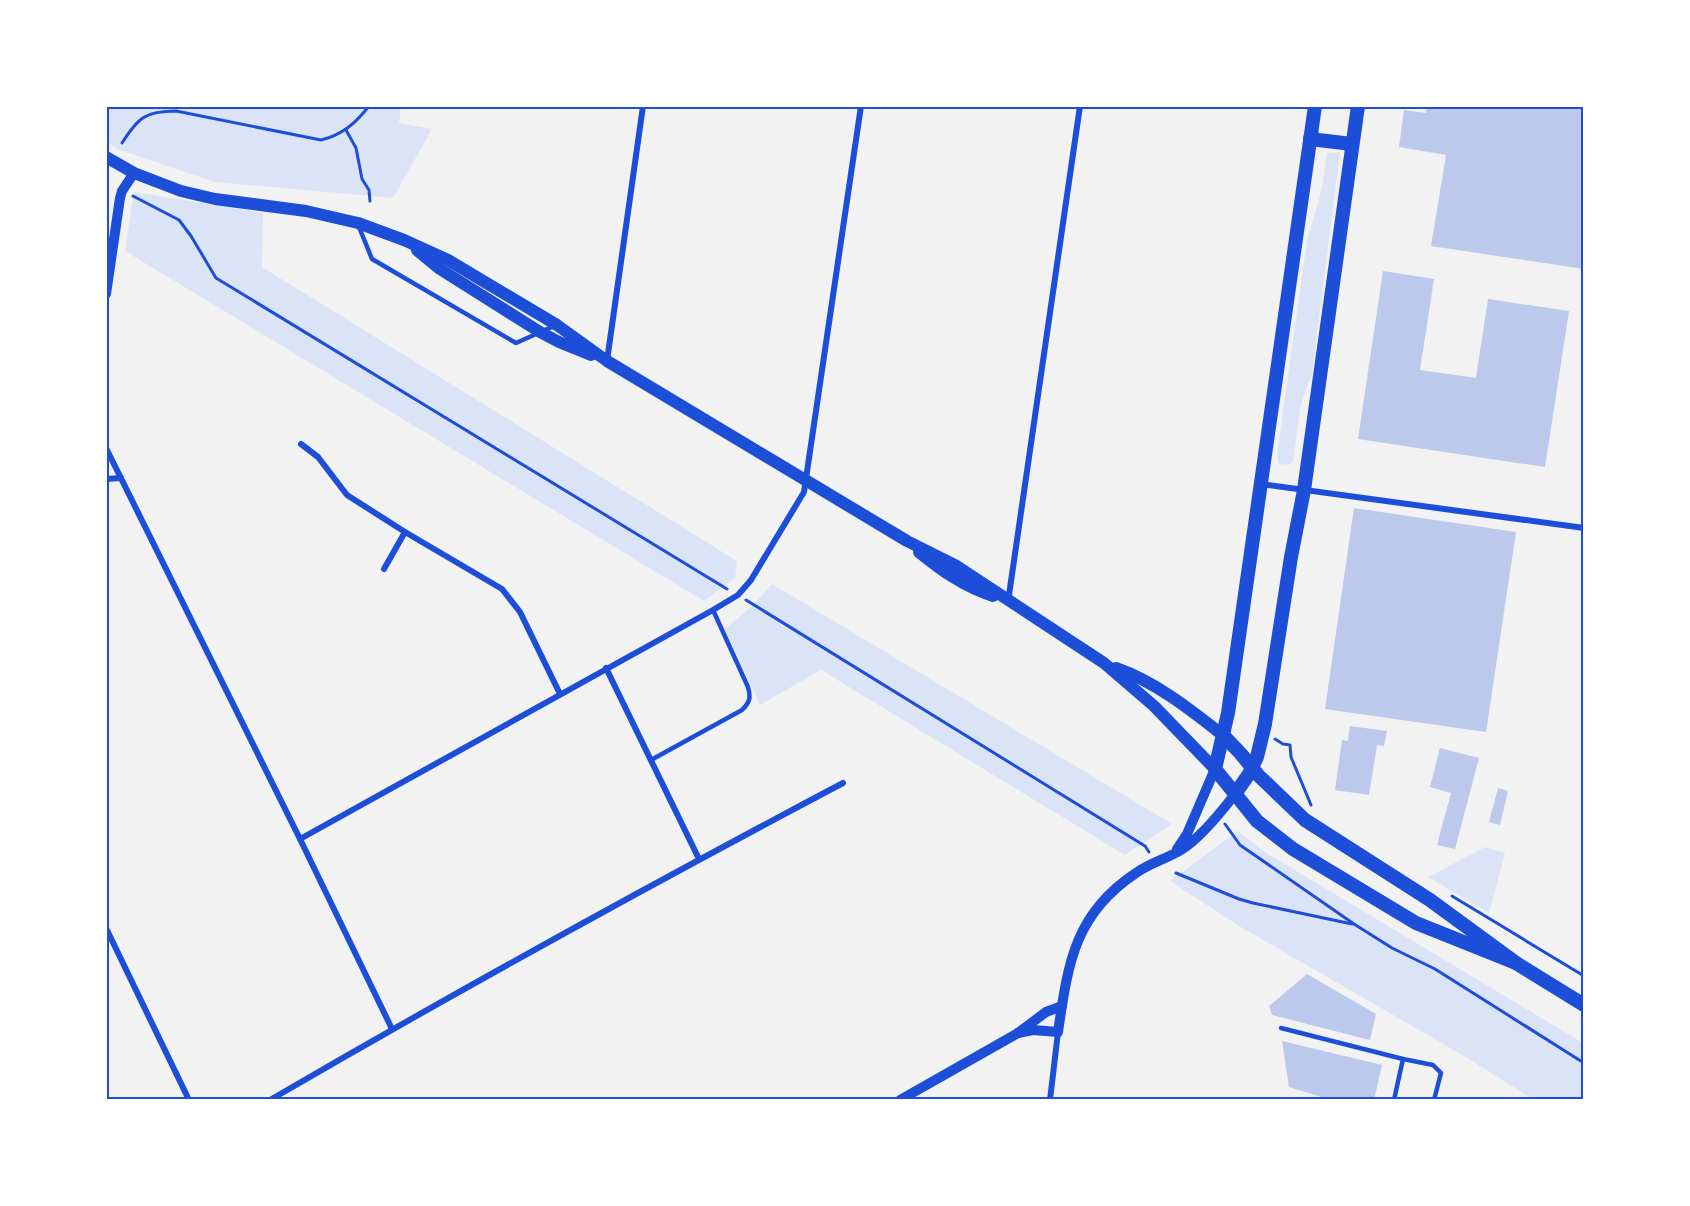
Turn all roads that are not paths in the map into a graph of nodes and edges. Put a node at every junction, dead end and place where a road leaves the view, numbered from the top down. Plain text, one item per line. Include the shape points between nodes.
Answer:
1 (643, 106) edge
2 (861, 106) edge
3 (1080, 106) edge
4 (1315, 106) edge
5 (1358, 106) edge
6 (1310, 139) junction
7 (1352, 144) junction
8 (106, 157) edge
9 (134, 172) junction
10 (358, 223) junction
11 (404, 240) junction
12 (106, 294) edge
13 (557, 325) junction
14 (540, 332) junction
15 (606, 361) junction
16 (301, 444) dead end
17 (106, 448) edge
18 (121, 478) junction
19 (106, 479) edge
20 (805, 481) junction
21 (1261, 484) junction
22 (1304, 490) junction
23 (1584, 528) edge
24 (405, 532) junction
25 (384, 569) dead end
26 (1008, 602) junction
27 (713, 610) junction
28 (1104, 663) junction
29 (606, 668) junction
30 (560, 694) junction
31 (1224, 736) junction
32 (651, 760) junction
33 (1252, 768) junction
34 (1215, 769) junction
35 (843, 783) dead end
36 (1235, 794) junction
37 (300, 839) junction
38 (1171, 856) junction
39 (699, 859) junction
40 (106, 928) edge
41 (1516, 963) junction
42 (1584, 1005) edge
43 (1062, 1006) junction
44 (1281, 1028) dead end
45 (392, 1029) junction
46 (1058, 1032) junction
47 (1018, 1033) junction
48 (1403, 1059) junction
49 (189, 1100) edge
50 (270, 1100) edge
51 (900, 1100) edge
52 (1050, 1100) edge
53 (1394, 1100) edge
54 (1434, 1100) edge

1 - 15 street
2 - 20 street
3 - 26 street
4 - 6 main road
5 - 7 main road
6 - 7 main road
6 - 21 main road
7 - 22 main road
8 - 9 main road
9 - 10 main road via 181,191 215,199 306,211
9 - 12 street via 122,191
10 - 11 main road
10 - 14 lane via 372,259 516,343
11 - 13 main road via 448,260
11 - 14 main road via 440,269
13 - 14 lane
13 - 15 main road
14 - 15 main road
15 - 20 main road
16 - 24 street via 318,457 347,495
17 - 18 street
18 - 19 street
18 - 37 street
20 - 26 main road via 907,541 949,575
20 - 27 street via 804,492 751,580 738,595
21 - 22 street
21 - 31 main road
22 - 23 street
22 - 33 main road via 1264,733
24 - 25 street
24 - 30 street via 502,589 520,612
26 - 28 main road
27 - 29 street
27 - 32 lane via 748,687 749,703
28 - 31 main road via 1134,675
28 - 34 main road via 1154,706
29 - 30 street
29 - 32 street
30 - 37 street
31 - 33 main road
31 - 34 main road
32 - 39 street
33 - 36 main road
33 - 41 main road via 1310,824 1430,900
34 - 36 main road
34 - 38 street via 1186,834
35 - 39 street
36 - 38 street via 1195,839
36 - 41 main road via 1264,827 1322,867 1416,923
37 - 45 street
38 - 43 street via 1134,874 1096,910 1073,952
39 - 45 street
40 - 49 street
41 - 42 main road
43 - 46 street
43 - 47 street via 1046,1012
44 - 48 lane
45 - 50 street
46 - 47 street
46 - 52 street
47 - 51 street
48 - 53 lane
48 - 54 lane via 1432,1065 1441,1073

